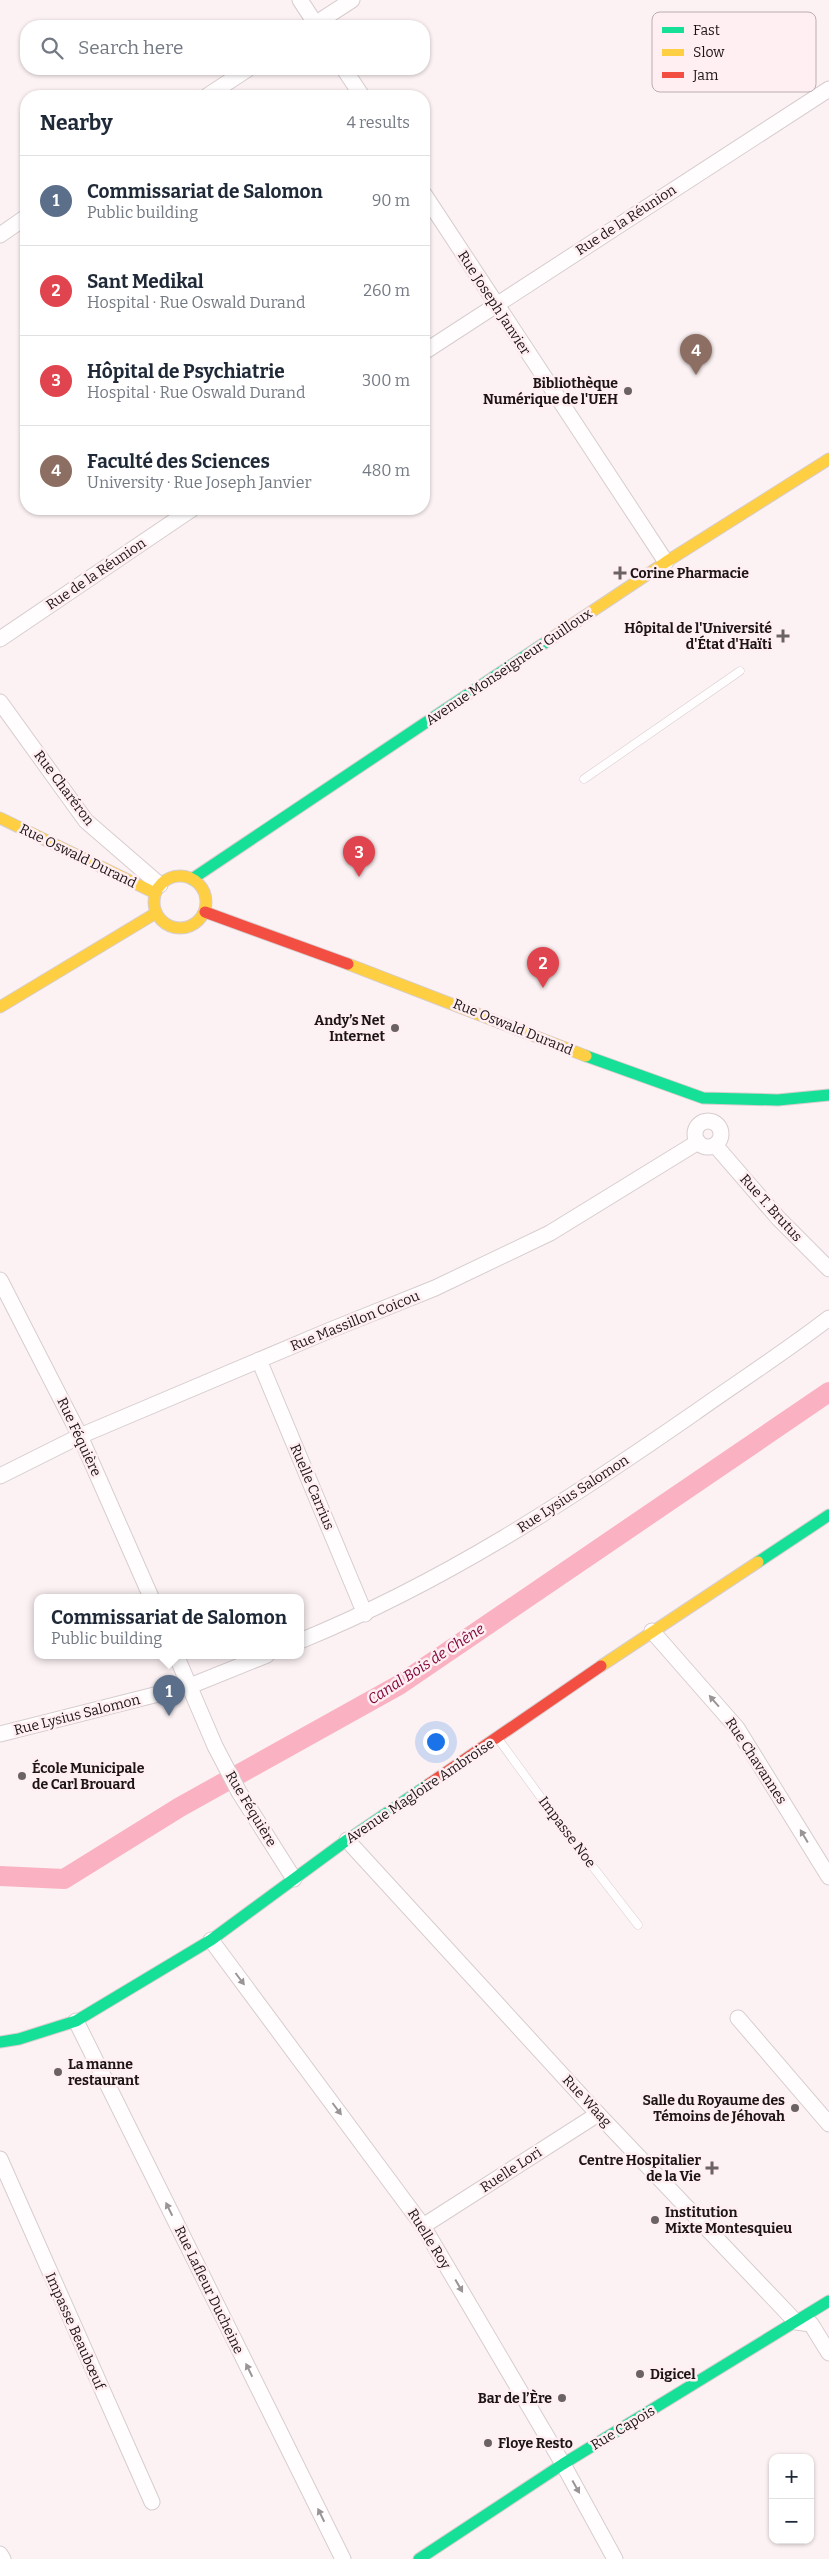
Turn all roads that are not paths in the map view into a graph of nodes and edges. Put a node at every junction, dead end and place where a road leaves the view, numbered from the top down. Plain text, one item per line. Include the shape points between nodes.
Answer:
1 (300, 0) edge
2 (352, 0) edge
3 (312, 20) edge
4 (322, 20) edge
5 (239, 75) edge
6 (348, 75) edge
7 (829, 89) edge
8 (216, 90) edge
9 (358, 90) edge
10 (430, 203) edge
11 (20, 221) edge
12 (0, 235) edge
13 (494, 304) junction
14 (430, 348) edge
15 (829, 459) edge
16 (183, 515) edge
17 (666, 562) junction
18 (0, 639) edge
19 (740, 670) dead end
20 (0, 702) edge
21 (584, 779) dead end
22 (0, 818) edge
23 (192, 879) junction
24 (157, 889) junction
25 (205, 912) junction
26 (156, 913) junction
27 (0, 1007) edge
28 (829, 1095) edge
29 (703, 1098) junction
30 (704, 1122) junction
31 (698, 1142) junction
32 (715, 1145) junction
33 (829, 1269) edge
34 (0, 1280) edge
35 (829, 1318) edge
36 (258, 1360) junction
37 (80, 1436) junction
38 (0, 1476) edge
39 (829, 1515) edge
40 (150, 1594) edge
41 (365, 1614) junction
42 (652, 1631) junction
43 (304, 1639) edge
44 (178, 1659) edge
45 (257, 1659) edge
46 (190, 1686) junction
47 (0, 1734) edge
48 (498, 1738) junction
49 (348, 1840) junction
50 (829, 1877) edge
51 (294, 1879) junction
52 (638, 1925) dead end
53 (211, 1940) junction
54 (738, 2018) dead end
55 (76, 2021) junction
56 (0, 2042) edge
57 (598, 2114) junction
58 (829, 2124) edge
59 (0, 2159) edge
60 (424, 2226) junction
61 (829, 2301) edge
62 (796, 2322) junction
63 (829, 2353) edge
64 (564, 2464) junction
65 (152, 2502) dead end
66 (0, 2554) edge
67 (2, 2559) edge
68 (343, 2559) edge
69 (419, 2559) edge
70 (615, 2559) edge

1 - 3 street
2 - 4 street
5 - 8 street
6 - 9 street
7 - 13 street, Rue de la Réunion
10 - 13 street, Rue Joseph Janvier
11 - 12 street
13 - 14 street, Rue de la Réunion
13 - 17 street, Rue Joseph Janvier
15 - 17 street, Avenue Monseigneur Guilloux
16 - 18 street, Rue de la Réunion
17 - 23 street, Avenue Monseigneur Guilloux
19 - 21 lane
20 - 24 street, Rue Charéron via 86,821
22 - 24 street, Rue Oswald Durand
23 - 24 street via 174,876
23 - 25 street via 206,897
24 - 26 street
25 - 26 street via 200,920 185,928 168,926
25 - 29 street, Rue Oswald Durand
26 - 27 street
28 - 29 street, Rue Oswald Durand via 778,1100
29 - 30 street
30 - 31 street via 696,1131
30 - 32 street via 710,1122 719,1129 721,1135
31 - 32 street via 706,1147
31 - 36 street, Rue Massillon Coicou via 550,1233 436,1288
32 - 33 street, Rue T. Brutus via 779,1219
34 - 37 street, Rue Féquière
35 - 41 street, Rue Lysius Salomon via 590,1486 476,1556
36 - 37 street, Rue Massillon Coicou
36 - 41 street, Ruelle Carrius
37 - 38 street, Rue Massillon Coicou
37 - 40 street, Rue Féquière
39 - 42 street, Avenue Magloire Ambroise
41 - 43 street, Rue Lysius Salomon
42 - 48 street, Avenue Magloire Ambroise
50 -> 42 street, Rue Chavannes via 737,1728
44 - 46 street, Rue Féquière
45 - 46 street, Rue Lysius Salomon
46 - 47 street, Rue Lysius Salomon
46 - 51 street, Rue Féquière via 239,1792
48 - 49 street, Avenue Magloire Ambroise
48 - 52 lane, Impasse Noe
49 - 51 street, Avenue Magloire Ambroise
49 - 57 street, Rue Waag
51 - 53 street, Avenue Magloire Ambroise
53 - 55 street, Avenue Magloire Ambroise
53 -> 60 street, Ruelle Roy
54 - 58 street
55 - 56 street, Avenue Magloire Ambroise
68 -> 55 street, Rue Lafleur Ducheine
57 - 60 street, Ruelle Lori
57 - 62 street, Rue Waag
59 - 65 street, Impasse Beaubœuf
60 -> 64 street, Ruelle Roy
61 - 62 street, Rue Capois
62 - 63 street, Rue Waag via 811,2324
62 - 64 street, Rue Capois
64 - 69 street, Rue Capois
64 -> 70 street, Ruelle Roy
66 - 67 street

